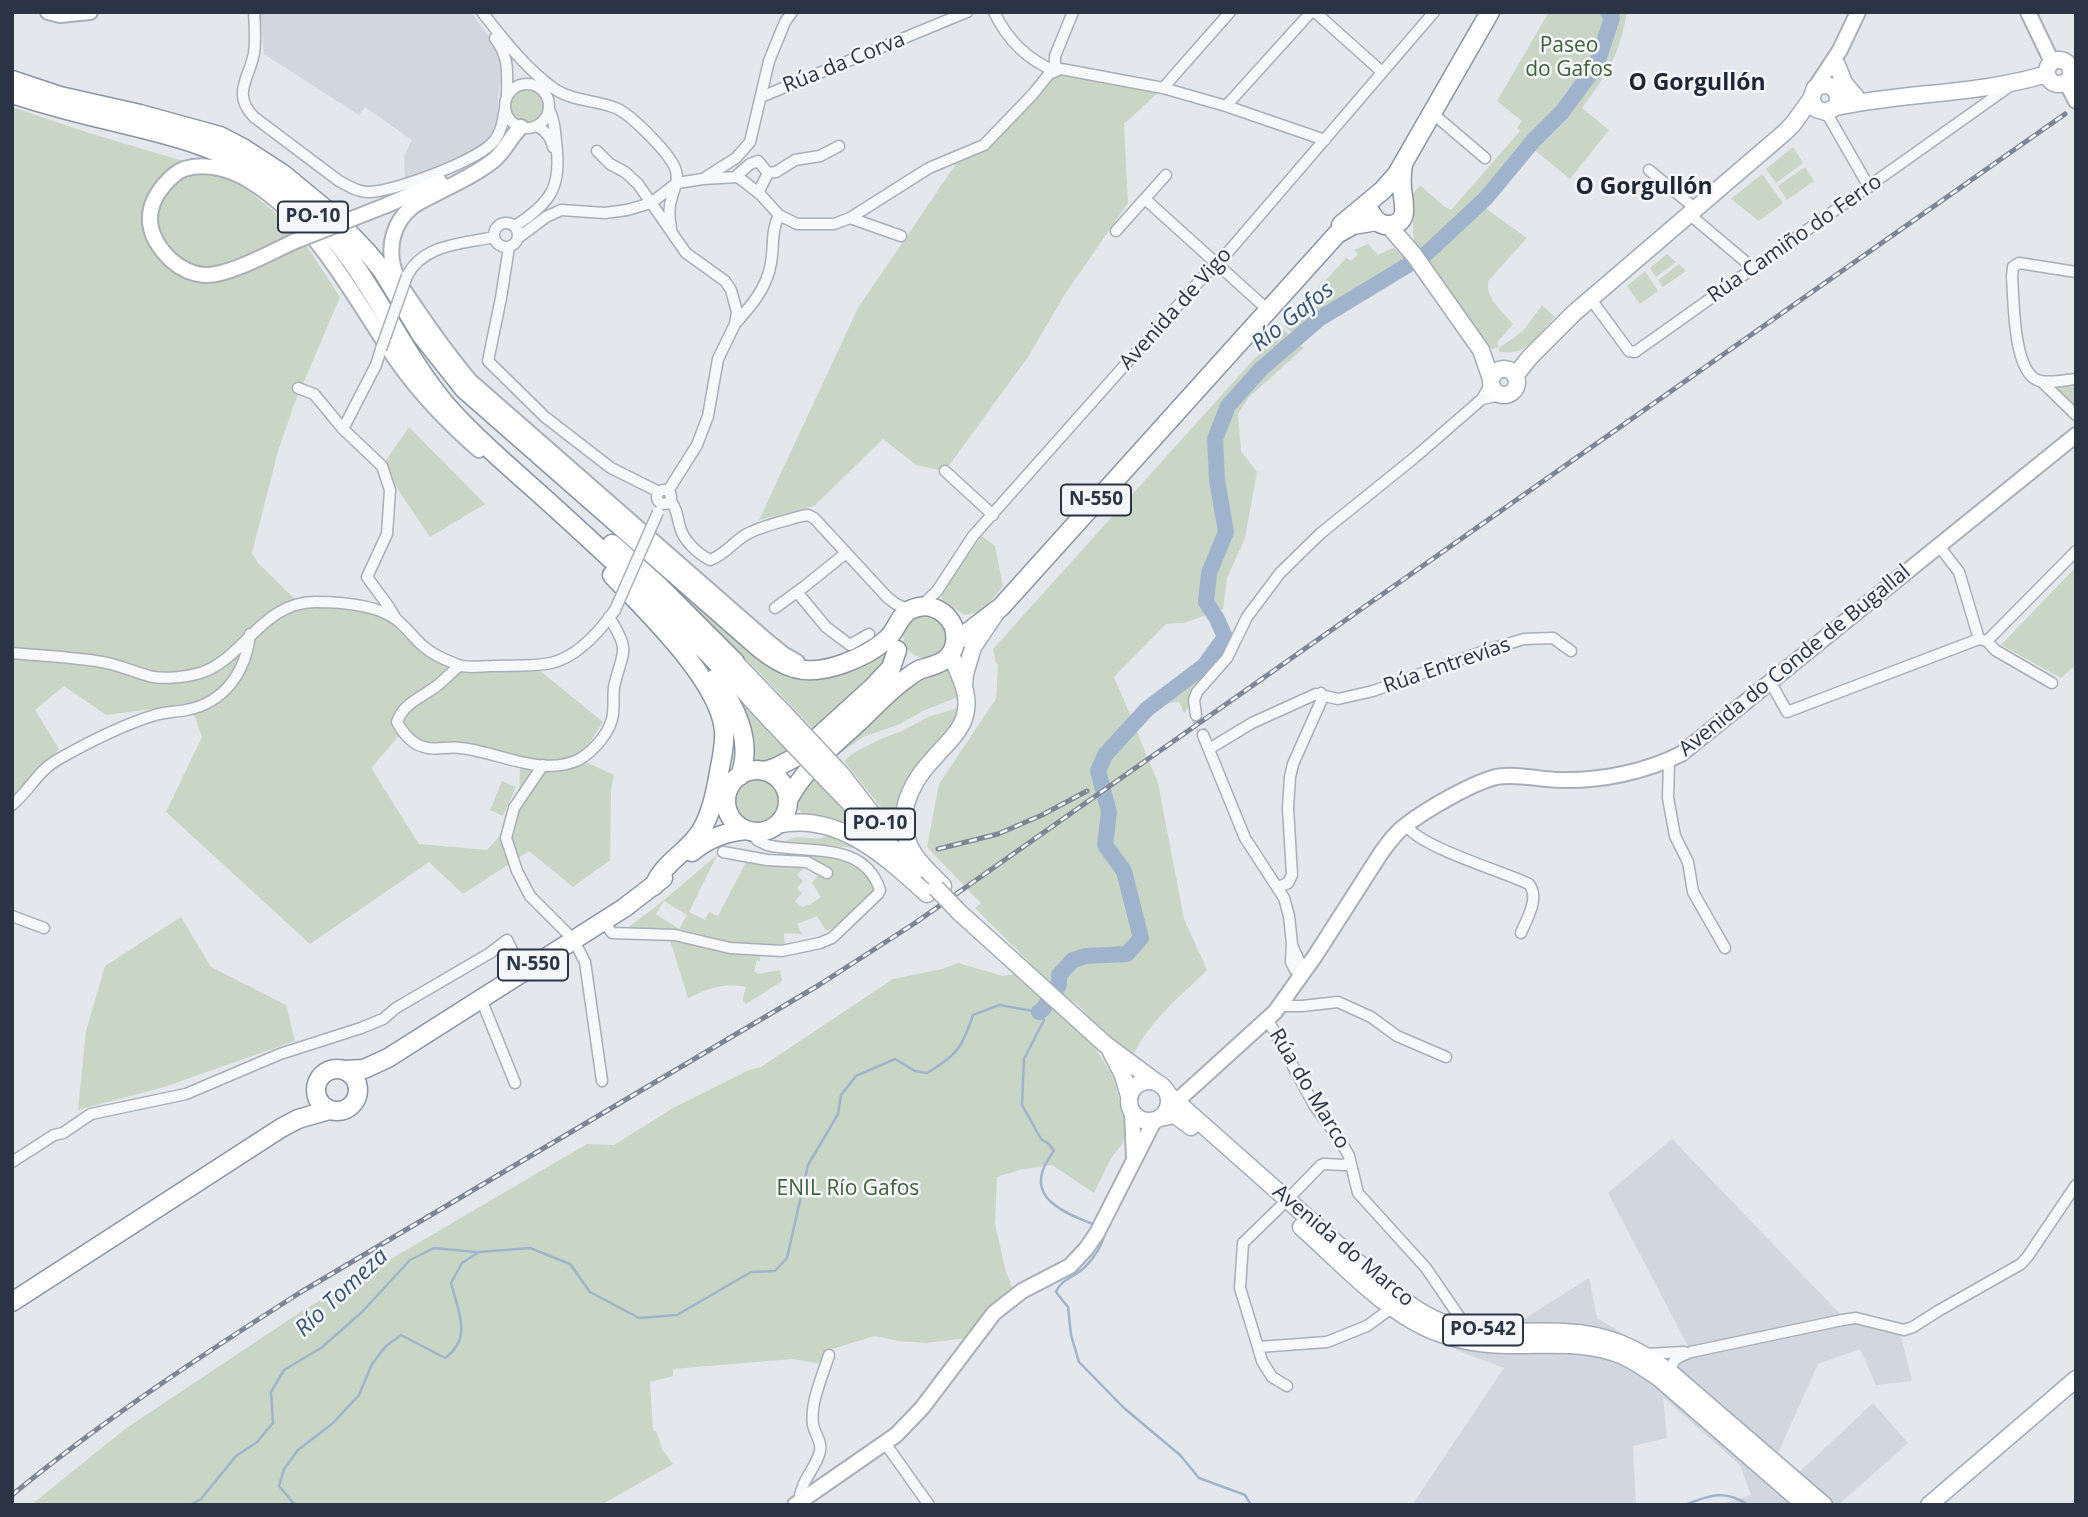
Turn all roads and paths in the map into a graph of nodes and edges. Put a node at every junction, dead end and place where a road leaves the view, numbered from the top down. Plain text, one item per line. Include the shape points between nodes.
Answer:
1 (48, 12) edge
2 (90, 12) edge
3 (254, 12) edge
4 (475, 12) edge
5 (482, 12) edge
6 (792, 12) edge
7 (967, 12) edge
8 (994, 12) edge
9 (1073, 12) edge
10 (1230, 12) edge
11 (1313, 12) edge
12 (1434, 12) edge
13 (1490, 12) edge
14 (1858, 12) edge
15 (2028, 12) edge
16 (505, 42) junction
17 (1838, 57) junction
18 (2050, 68) junction
19 (1055, 71) junction
20 (2071, 71) edge
21 (1382, 72) junction
22 (765, 78) junction
23 (12, 80) edge
24 (2013, 83) junction
25 (538, 87) junction
26 (1163, 88) junction
27 (776, 91) junction
28 (12, 94) edge
29 (507, 97) junction
30 (761, 97) junction
31 (1862, 98) junction
32 (1825, 100) junction
33 (586, 101) junction
34 (2076, 101) edge
35 (548, 104) junction
36 (1226, 106) junction
37 (1431, 112) junction
38 (512, 118) junction
39 (537, 126) junction
40 (1325, 140) junction
41 (839, 146) dead end
42 (597, 151) dead end
43 (1485, 158) dead end
44 (1403, 164) junction
45 (1648, 170) dead end
46 (557, 172) junction
47 (768, 173) junction
48 (1166, 176) dead end
49 (735, 177) junction
50 (703, 179) junction
51 (677, 183) junction
52 (1869, 187) junction
53 (758, 193) junction
54 (1378, 193) junction
55 (1145, 200) junction
56 (651, 203) junction
57 (1404, 207) junction
58 (1693, 212) junction
59 (779, 215) junction
60 (850, 218) junction
61 (1382, 223) junction
62 (516, 226) junction
63 (345, 229) junction
64 (1116, 231) dead end
65 (672, 233) junction
66 (1337, 234) junction
67 (901, 236) dead end
68 (494, 237) junction
69 (518, 238) junction
70 (509, 247) junction
71 (1414, 255) junction
72 (1216, 263) junction
73 (1753, 268) junction
74 (2076, 272) edge
75 (1590, 298) junction
76 (1268, 310) junction
77 (736, 324) junction
78 (1501, 379) junction
79 (2076, 379) edge
80 (2040, 382) junction
81 (298, 388) dead end
82 (2076, 415) edge
83 (343, 429) junction
84 (2076, 435) edge
85 (945, 471) dead end
86 (517, 474) junction
87 (529, 495) junction
88 (663, 500) junction
89 (993, 515) junction
90 (1939, 546) junction
91 (2075, 552) edge
92 (846, 553) junction
93 (797, 592) junction
94 (887, 597) junction
95 (775, 608) dead end
96 (612, 614) junction
97 (990, 615) junction
98 (906, 617) junction
99 (396, 619) junction
100 (950, 619) junction
101 (666, 633) junction
102 (250, 634) junction
103 (869, 634) dead end
104 (1983, 640) junction
105 (953, 648) junction
106 (897, 650) junction
107 (1570, 651) dead end
108 (12, 653) edge
109 (459, 666) junction
110 (731, 667) junction
111 (829, 667) junction
112 (924, 668) junction
113 (1771, 683) junction
114 (2052, 683) dead end
115 (1321, 693) junction
116 (965, 695) junction
117 (1196, 715) tunnel mouth
118 (1203, 735) tunnel mouth
119 (1209, 749) junction
120 (1669, 761) junction
121 (543, 765) junction
122 (765, 771) junction
123 (740, 776) junction
124 (727, 794) junction
125 (789, 800) junction
126 (12, 805) edge
127 (778, 825) junction
128 (1406, 825) junction
129 (748, 831) junction
130 (702, 844) junction
131 (779, 847) junction
132 (723, 852) dead end
133 (779, 861) junction
134 (827, 873) dead end
135 (654, 886) junction
136 (1278, 887) junction
137 (935, 890) junction
138 (12, 916) edge
139 (603, 920) junction
140 (44, 928) dead end
141 (1521, 933) dead end
142 (573, 939) junction
143 (1725, 948) dead end
144 (1315, 956) junction
145 (1294, 958) junction
146 (523, 971) junction
147 (1303, 974) junction
148 (1291, 990) junction
149 (481, 999) junction
150 (1281, 1006) junction
151 (1268, 1020) junction
152 (1106, 1045) junction
153 (1446, 1057) dead end
154 (388, 1058) junction
155 (344, 1070) junction
156 (601, 1081) dead end
157 (515, 1083) dead end
158 (316, 1088) junction
159 (358, 1093) junction
160 (1129, 1096) junction
161 (1170, 1100) junction
162 (329, 1110) junction
163 (1132, 1113) junction
164 (281, 1128) junction
165 (1134, 1160) junction
166 (1350, 1160) junction
167 (12, 1162) edge
168 (2076, 1185) edge
169 (1285, 1201) junction
170 (12, 1302) edge
171 (1393, 1307) junction
172 (1467, 1328) junction
173 (1258, 1347) junction
174 (1691, 1352) junction
175 (1645, 1354) junction
176 (829, 1356) dead end
177 (1671, 1373) junction
178 (2076, 1379) edge
179 (1287, 1386) dead end
180 (885, 1443) junction
181 (797, 1503) edge
182 (929, 1505) edge
183 (1805, 1505) edge
184 (1824, 1505) edge
185 (1929, 1505) edge

1 - 2 street
3 - 38 street via 256,40 243,85 245,106 355,190 383,191 477,154 494,142
4 - 29 street via 506,57
5 - 16 street
6 - 22 street
7 - 27 street, Rúa da Corva
8 - 19 street via 1024,53
9 - 19 street via 1055,56
10 - 26 street
11 - 21 street
11 - 36 street
12 - 21 street, Avenida de Vigo
13 - 37 highway
14 - 17 street
15 - 18 street
16 - 25 street
16 - 33 street via 555,89
17 - 31 main road via 1844,83
17 - 32 street
18 - 20 main road via 2050,80 2056,84
18 - 24 main road
19 - 26 street
19 - 60 street via 984,145 929,168
20 - 34 street
21 - 40 street, Avenida de Vigo
22 - 27 street
22 - 30 street
23 - 63 highway, PO-10 via 220,136 283,174
24 - 31 main road
24 - 52 street, Rúa Camiño do Ferro
25 - 29 street via 517,86
25 - 35 street
26 - 36 street
27 - 30 street, Rúa da Corva
28 - 86 highway, PO-10 via 187,140 275,184 321,224 447,405
29 - 38 street
30 - 50 street via 750,142 736,158
31 - 32 main road
32 - 52 street
32 - 58 main road
33 - 35 street
33 - 51 street via 617,109 636,122 671,161
35 - 39 street via 547,116
35 - 46 street
36 - 40 street
37 - 43 street
37 - 44 highway
38 - 39 street
38 - 87 street, bridge via 500,147 476,164 399,199 293,242 222,273 188,272 176,264 153,239 150,222 159,191 183,169 206,166 234,172 252,182 306,228 323,250 398,362 427,401
38 - 111 street via 515,134 492,162 409,209 399,222 390,252 398,279 470,381 783,654 801,664
39 - 46 street via 550,138
40 - 72 street, Avenida de Vigo
41 - 47 street
42 - 56 street via 638,184
44 - 54 highway
44 - 57 highway
45 - 58 street
46 - 62 street via 555,187 544,205
47 - 49 street via 758,161
47 - 53 street
48 - 55 street
49 - 50 street
49 - 53 street
50 - 51 street
51 - 56 street
51 - 65 street via 669,216
52 - 73 street, Rúa Camiño do Ferro
53 - 59 street
54 - 57 highway via 1395,191
54 - 61 highway via 1370,212
54 - 66 highway via 1345,220
55 - 64 street
55 - 72 street
56 - 65 street
56 - 69 street via 604,213 561,210
57 - 61 highway via 1398,222
57 - 71 main road
58 - 73 street
58 - 75 main road
59 - 60 street via 797,224 834,224
59 - 77 street via 771,265 760,294
60 - 67 street
61 - 66 highway, N-550 via 1353,225
61 - 71 main road
62 - 68 street via 501,223
62 - 69 street
63 - 110 highway, PO-10 via 449,391 660,587
63 - 111 highway via 382,271 441,361 492,415 758,647 796,669
65 - 77 street via 686,253 725,281 737,312
66 - 76 highway, N-550
68 - 70 street via 501,246
68 - 83 street, bridge via 431,252 416,261 376,365
69 - 70 street
70 - 88 street via 488,361 545,417 611,468
71 - 78 main road
72 - 76 street
72 - 89 street, Avenida de Vigo
73 - 75 street, Rúa Camiño do Ferro via 1635,352 1629,351
74 - 80 street via 2025,263 2012,271 2019,353 2028,373
75 - 78 main road
76 - 97 highway, N-550
77 - 88 street via 718,359 708,416 697,444
78 - 117 street via 1290,561 1251,611 1227,658 1197,692
79 - 80 street
80 - 82 street
81 - 83 street via 314,394
83 - 99 street via 382,466 390,490 387,534 367,576
84 - 90 street, Avenida do Conde de Bugallal
85 - 89 street
86 - 87 highway
86 - 110 highway, PO-10
87 - 101 highway
88 - 92 street via 676,508 686,539 710,560 745,535 808,515
88 - 96 street, bridge
89 - 98 street, Avenida de Vigo via 963,549 937,591
90 - 104 street via 1959,572
90 - 113 street, Avenida do Conde de Bugallal
91 - 104 street
92 - 93 street
92 - 94 street
93 - 95 street
93 - 103 street via 826,627 850,645
94 - 98 street
94 - 98 street
96 - 109 street via 577,650 551,663
96 - 121 street via 625,653 612,697 611,725 593,749 578,759
97 - 100 highway via 967,621
97 - 105 highway, N-550
97 - 116 main road via 973,648 965,674
98 - 100 highway via 936,609
98 - 106 highway via 894,637
98 - 111 highway via 886,640
99 - 102 street via 360,606 312,602 285,608
99 - 109 street via 426,649
100 - 105 highway via 956,634
101 - 123 highway via 707,671 732,704 746,756
101 - 135 highway via 714,696 724,730 717,786 703,828
102 - 108 street via 226,659 202,673 180,677 154,677 101,662
102 - 126 street via 243,668 221,694 204,705 154,715 57,760
104 - 113 street via 1787,712
104 - 114 street
105 - 112 highway, N-550 via 939,664
105 - 116 main road
106 - 112 highway via 908,663
106 - 122 highway via 891,668 872,688 796,757
107 - 115 street, Rúa Entrevías via 1553,638 1524,639 1373,691 1338,699
109 - 121 street via 400,712 397,722 403,734 425,748 458,747
110 - 137 main road, PO-10, bridge
112 - 125 highway, N-550 via 895,688 833,746 804,776
113 - 120 street, Avenida do Conde de Bugallal
115 - 119 street, Rúa Entrevías via 1252,723
115 - 136 street via 1290,777 1293,875
116 - 137 main road via 961,726 912,786 903,820 906,838
118 - 119 street
119 - 136 street via 1245,838
120 - 128 street, Avenida do Conde de Bugallal via 1587,780 1496,778 1462,791
120 - 143 street via 1668,798 1675,836 1688,862 1693,892
121 - 142 street via 514,808 506,838 530,896
122 - 123 highway
122 - 125 highway via 784,785
123 - 124 highway, N-550
124 - 129 highway via 729,813
124 - 130 highway, N-550
125 - 127 highway, N-550
127 - 129 highway, N-550 via 765,832
127 - 137 main road via 814,823 845,833
128 - 141 street via 1427,843 1529,884 1534,900
128 - 144 street, Avenida do Conde de Bugallal via 1381,853
129 - 130 highway, N-550 via 723,834
129 - 131 street via 762,844
130 - 135 highway, N-550
131 - 133 street
131 - 139 street via 833,852 853,859 864,864 880,890 832,938 782,951 730,948 676,935 612,933
132 - 133 street
133 - 134 street via 807,862
135 - 139 highway, N-550
136 - 145 street via 1287,908
137 - 152 main road via 995,954 1010,959
138 - 140 street
139 - 142 highway, N-550
142 - 146 highway, N-550
142 - 156 street via 585,962
144 - 145 street
144 - 147 street, Avenida do Conde de Bugallal
145 - 147 street
145 - 148 street
146 - 149 highway, N-550
146 - 167 street via 507,940 361,1028 280,1054 186,1094 91,1114
147 - 148 street, Avenida do Conde de Bugallal
148 - 150 street, Avenida do Conde de Bugallal
149 - 154 highway, N-550
149 - 157 street
150 - 151 street, Avenida do Conde de Bugallal
150 - 153 street via 1338,1002 1397,1036
151 - 161 street, Avenida do Conde de Bugallal
151 - 166 street, Rúa do Marco
152 - 160 main road
152 - 161 main road
154 - 155 highway, N-550 via 364,1069
154 - 159 highway, N-550
155 - 158 highway, N-550 via 324,1073
155 - 159 highway via 355,1079
158 - 162 highway via 319,1102
158 - 164 highway, N-550
159 - 162 highway, N-550 via 349,1108
160 - 161 main road via 1145,1081
160 - 163 main road
161 - 163 main road, PO-542 via 1142,1120
161 - 165 street
161 - 169 main road, Avenida do Marco / PO-542
161 - 169 main road, Avenida do Marco / PO-542 via 1169,1115 1181,1118
162 - 164 highway, N-550
163 - 165 street
164 - 170 highway, N-550
165 - 180 street via 1086,1249 1070,1266 994,1312 922,1408
166 - 169 street via 1342,1166 1321,1165
166 - 172 street, Rúa do Marco via 1358,1193 1426,1268
168 - 174 street via 2021,1264 1913,1327 1904,1330 1856,1318
169 - 171 main road, Avenida do Marco / PO-542
169 - 172 main road, Avenida do Marco / PO-542 via 1414,1308
169 - 173 street via 1243,1243 1240,1288
171 - 173 street via 1367,1326 1326,1342
171 - 183 main road, Avenida do Marco / PO-542 via 1441,1334 1488,1344 1548,1344 1614,1352 1659,1378
172 - 175 main road, Avenida do Marco / PO-542 via 1590,1335
173 - 179 street via 1272,1377
174 - 175 street
174 - 177 street via 1675,1358
175 - 177 main road, Avenida do Marco / PO-542
176 - 181 street via 813,1404 820,1453 800,1488
177 - 184 main road, Avenida do Marco / PO-542
178 - 185 main road
180 - 181 street
180 - 182 street

